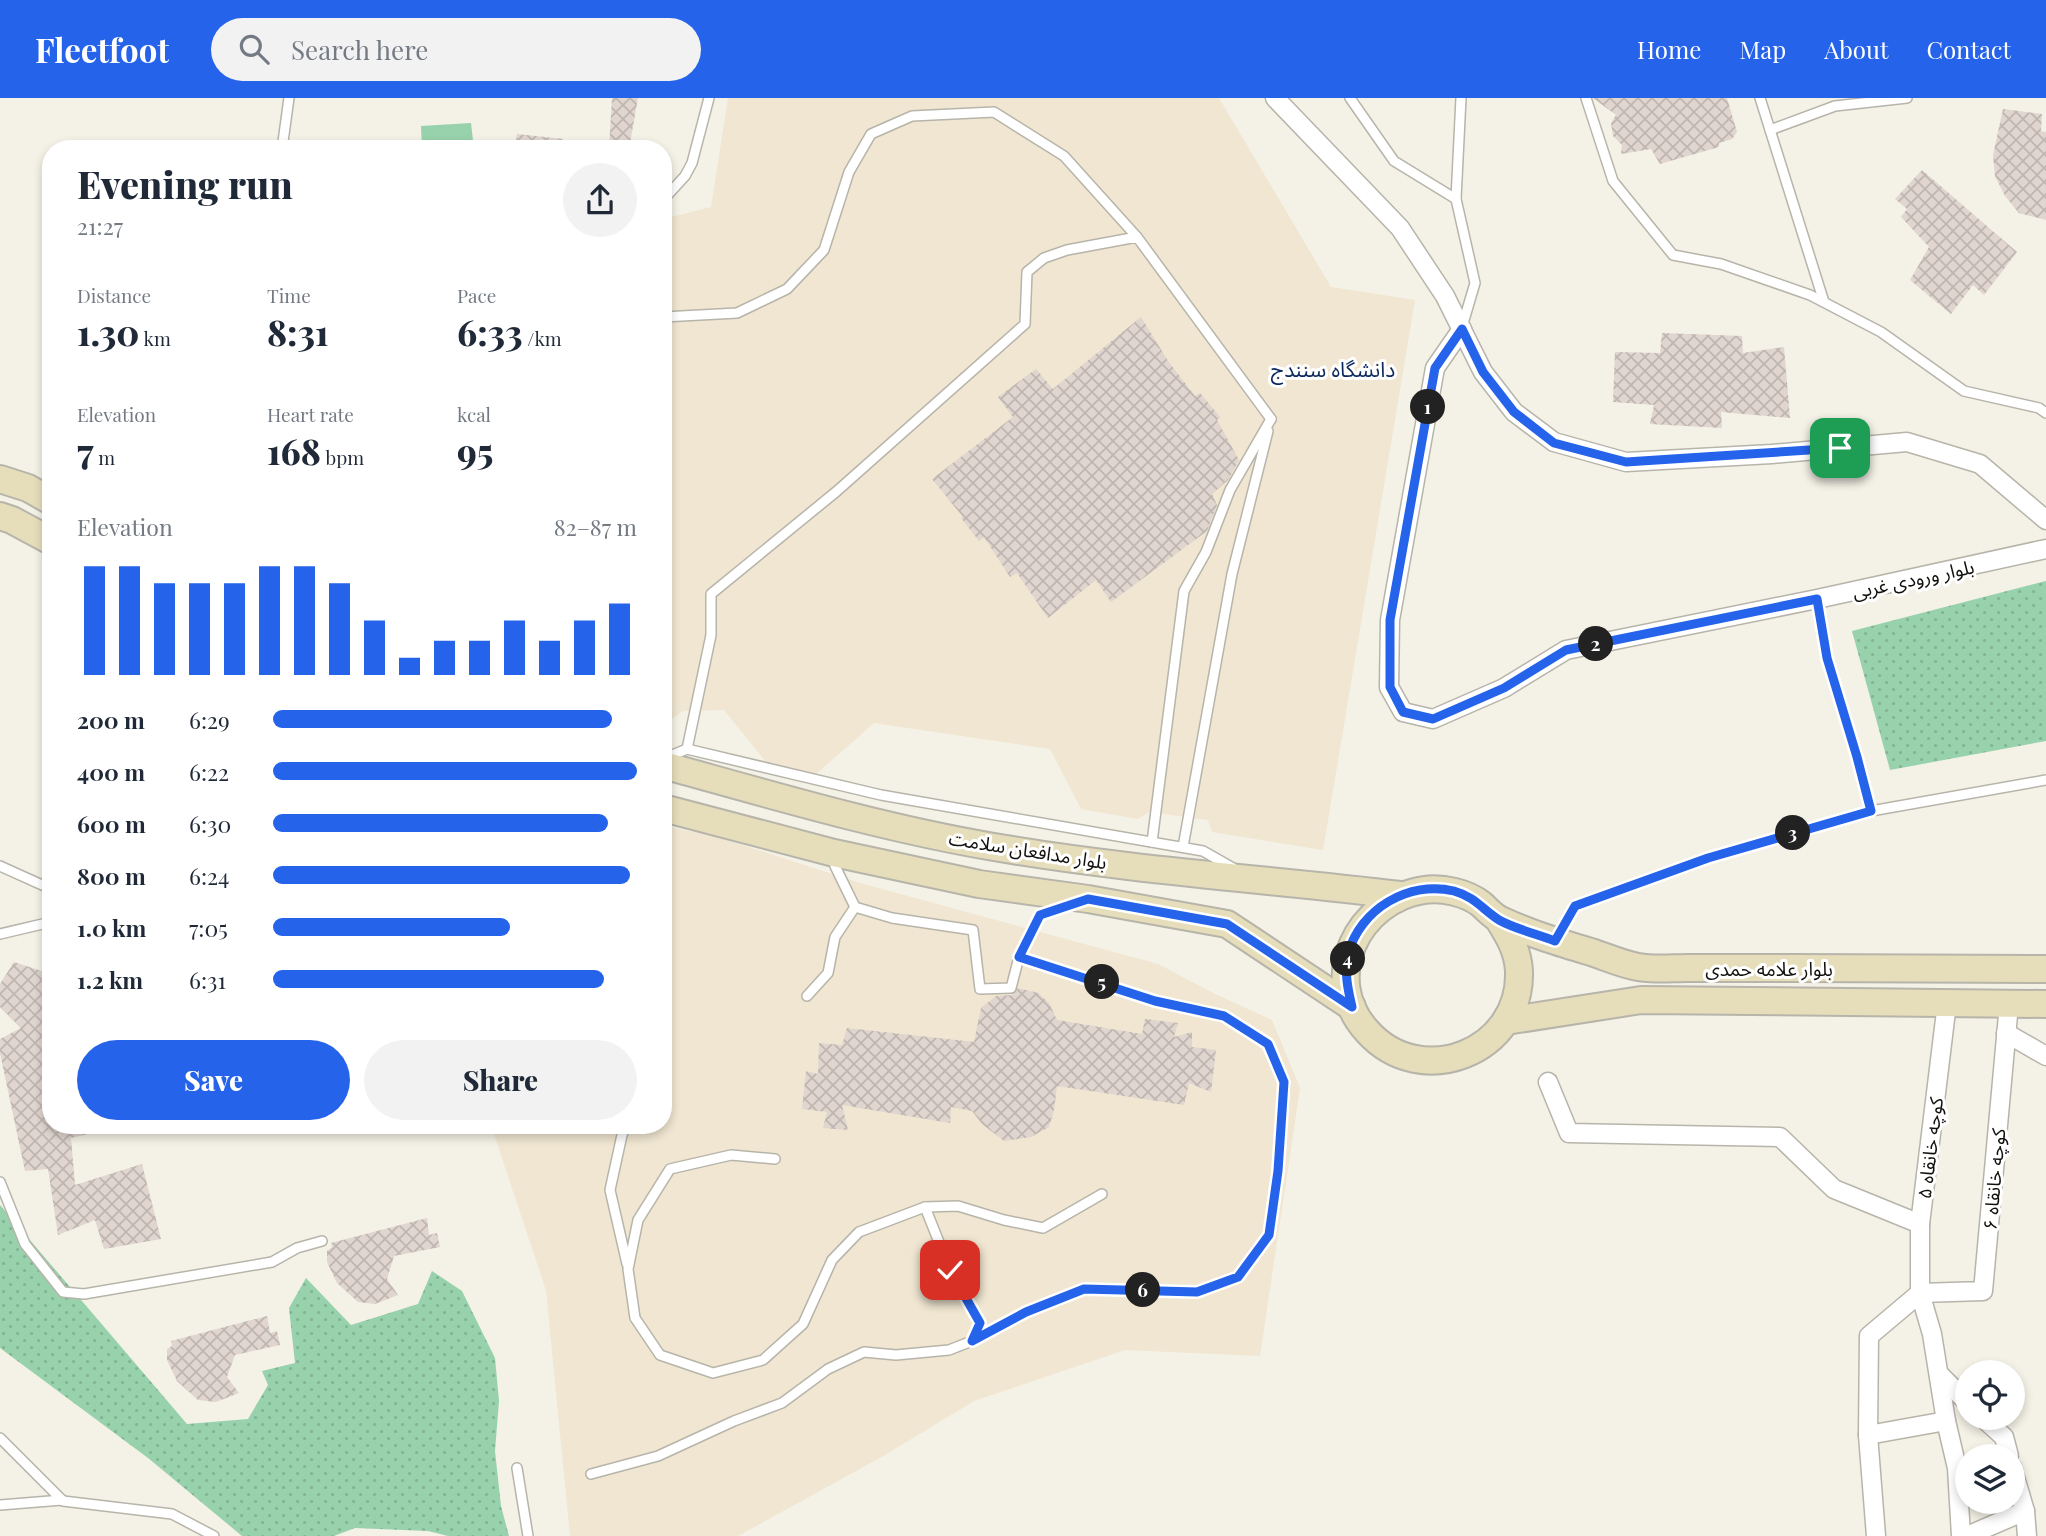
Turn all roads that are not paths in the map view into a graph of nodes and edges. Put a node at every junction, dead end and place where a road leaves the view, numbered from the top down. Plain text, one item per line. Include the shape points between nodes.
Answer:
1 (289, 98) edge
2 (709, 98) edge
3 (1275, 98) edge
4 (1350, 98) edge
5 (1461, 98) edge
6 (1586, 98) edge
7 (1760, 98) edge
8 (1907, 98) edge
9 (1834, 102) edge
10 (1770, 130) junction
11 (283, 140) edge
12 (672, 190) edge
13 (1456, 199) junction
14 (1137, 237) junction
15 (1824, 302) junction
16 (672, 317) edge
17 (1462, 329) junction
18 (2046, 413) edge
19 (1271, 419) junction
20 (0, 479) edge
21 (42, 495) edge
22 (0, 516) edge
23 (2046, 520) edge
24 (42, 537) edge
25 (2046, 549) edge
26 (1817, 599) junction
27 (687, 749) junction
28 (672, 755) edge
29 (672, 767) edge
30 (2046, 780) edge
31 (672, 810) edge
32 (1871, 811) junction
33 (1152, 842) junction
34 (1183, 847) junction
35 (834, 853) junction
36 (0, 866) edge
37 (1250, 877) junction
38 (42, 885) edge
39 (1400, 895) junction
40 (1088, 899) junction
41 (855, 907) junction
42 (1499, 920) junction
43 (42, 924) edge
44 (0, 934) edge
45 (1555, 941) junction
46 (1019, 957) junction
47 (2046, 969) edge
48 (807, 996) dead end
49 (1947, 1003) junction
50 (2009, 1004) junction
51 (2046, 1004) edge
52 (1352, 1007) junction
53 (1506, 1021) junction
54 (2006, 1033) junction
55 (2046, 1056) edge
56 (1548, 1082) dead end
57 (622, 1134) edge
58 (775, 1159) dead end
59 (0, 1182) edge
60 (1102, 1194) dead end
61 (925, 1207) junction
62 (1920, 1224) junction
63 (322, 1241) dead end
64 (628, 1269) junction
65 (1920, 1293) junction
66 (972, 1341) junction
67 (1939, 1374) junction
68 (1955, 1390) edge
69 (1946, 1421) junction
70 (1996, 1430) edge
71 (1868, 1436) junction
72 (0, 1438) edge
73 (2006, 1444) edge
74 (517, 1468) dead end
75 (591, 1474) dead end
76 (62, 1500) junction
77 (0, 1505) edge
78 (2025, 1511) edge
79 (2018, 1514) edge
80 (214, 1536) edge
81 (528, 1536) edge
82 (1876, 1536) edge
83 (1961, 1536) edge
84 (1967, 1536) edge
85 (2027, 1536) edge

1 - 11 lane
2 - 12 lane via 692,163
3 - 17 street via 1400,228 1446,296
4 - 13 lane via 1394,161
5 - 13 lane
6 - 15 lane via 1613,181 1673,255 1721,264
7 - 10 lane
8 - 9 lane
9 - 10 lane
10 - 15 lane
13 - 17 lane via 1475,283
14 - 16 lane via 1064,156 994,112 912,116 871,134 849,172 824,250 788,289 737,313
14 - 19 lane
14 - 27 lane via 1067,250 1044,258 1027,272 1025,324 837,491 711,594 711,635
15 - 18 lane via 1881,332 1964,391
17 - 23 street via 1483,372 1514,412 1554,443 1626,462 1908,442 1980,464
17 - 26 street, بلوار ورودی غربی via 1435,368 1390,620 1390,687 1403,712 1433,719 1504,688 1566,650
19 - 33 lane via 1230,490 1206,552 1184,591
19 - 34 lane via 1232,574
20 - 21 main road
22 - 24 main road
25 - 26 street, بلوار ورودی غربی
26 - 32 lane via 1827,658
27 - 28 lane
27 - 33 lane via 881,795
29 - 37 main road, بلوار مدافعان سلامت via 843,814 993,847
30 - 32 lane
31 - 35 main road, بلوار مدافعان سلامت
32 - 45 lane via 1708,858 1575,906
33 - 34 lane
34 - 37 lane via 1203,851
35 - 40 main road, بلوار مدافعان سلامت via 979,884
35 - 41 lane via 835,866
36 - 38 lane
37 - 39 main road, بلوار مدافعان سلامت
39 - 42 main road via 1427,889 1454,891 1479,902
39 - 52 main road via 1377,909 1359,929 1348,954 1346,981
40 - 46 lane via 1040,915
40 - 52 main road, بلوار مدافعان سلامت via 1227,924
41 - 46 lane via 892,918 973,930 979,989 1011,988
41 - 48 lane via 835,937 828,973
42 - 45 main road, بلوار علامه حمدی
42 - 53 main road via 1513,943 1519,970 1517,996
43 - 44 lane
45 - 47 main road, بلوار علامه حمدی via 1640,968
46 - 66 lane via 1155,1001 1224,1016 1268,1044 1284,1082 1278,1171 1269,1235 1238,1277 1197,1292 1084,1289 1026,1312
49 - 50 main road, بلوار علامه حمدی
49 - 53 main road, بلوار علامه حمدی via 1641,1000
49 - 62 street, کوچه خانقاه ۵
50 - 51 main road, بلوار علامه حمدی
50 - 54 street, کوچه خانقاه ۶
52 - 53 main road via 1366,1031 1386,1048 1411,1059 1465,1056 1488,1042
54 - 55 street
54 - 65 street, کوچه خانقاه ۶ via 1983,1291
56 - 62 street via 1569,1133 1780,1137 1834,1189
57 - 64 lane via 610,1190
58 - 64 lane via 731,1155 670,1169 638,1220
59 - 63 lane via 25,1244 64,1292 84,1294 272,1262
60 - 61 lane via 1044,1228 958,1206
61 - 64 lane via 859,1232 832,1260 803,1324 763,1360 713,1373 660,1355 635,1318
61 - 66 lane via 950,1270 980,1323
62 - 65 street, کوچه خانقاه ۵
65 - 67 street, کوچه خانقاه ۵
65 - 71 street via 1869,1336
66 - 75 lane via 949,1350 896,1355 864,1352 828,1369 782,1403 658,1456
67 - 68 street
67 - 69 street, کوچه خانقاه ۵
69 - 71 street
69 - 83 street, کوچه خانقاه ۵ via 1956,1468
70 - 73 street
71 - 82 street
72 - 76 lane
74 - 81 lane
76 - 77 lane
76 - 80 lane via 172,1514
78 - 85 street
79 - 84 street

